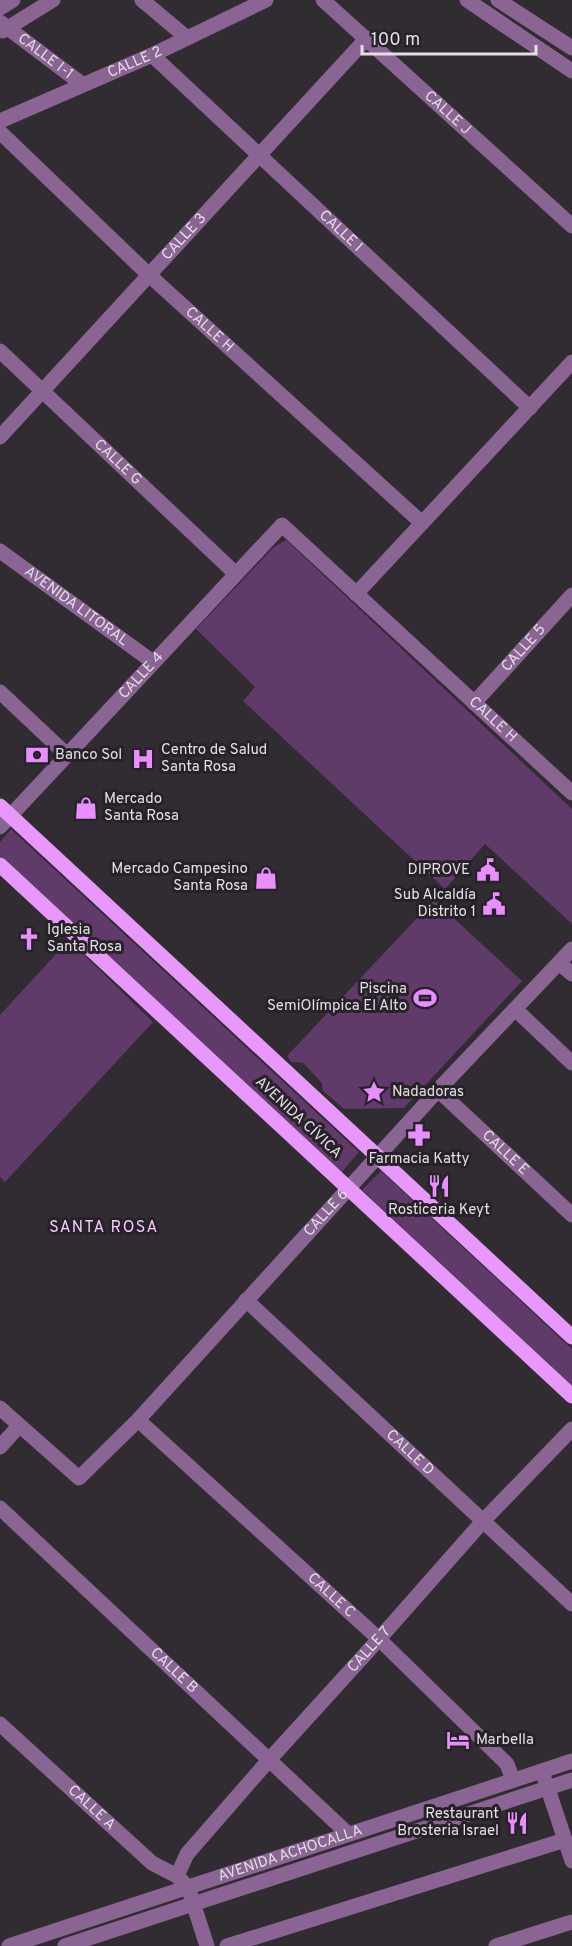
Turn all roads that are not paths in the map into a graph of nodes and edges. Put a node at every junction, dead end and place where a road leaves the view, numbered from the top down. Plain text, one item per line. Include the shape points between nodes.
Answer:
1 (13, 0) edge
2 (53, 0) edge
3 (142, 0) edge
4 (266, 0) edge
5 (323, 0) edge
6 (467, 0) edge
7 (498, 0) edge
8 (0, 8) edge
9 (3, 27) edge
10 (186, 37) junction
11 (367, 38) junction
12 (569, 40) edge
13 (152, 55) junction
14 (572, 71) edge
15 (82, 84) junction
16 (0, 121) edge
17 (0, 132) edge
18 (259, 155) junction
19 (572, 226) edge
20 (149, 275) junction
21 (0, 351) edge
22 (572, 362) edge
23 (43, 391) junction
24 (530, 408) junction
25 (0, 437) edge
26 (422, 523) junction
27 (282, 525) joint
28 (0, 551) edge
29 (236, 574) junction
30 (356, 594) junction
31 (572, 595) edge
32 (153, 662) junction
33 (0, 692) edge
34 (474, 703) junction
35 (67, 755) junction
36 (572, 794) edge
37 (4, 816) edge
38 (0, 865) edge
39 (572, 949) edge
40 (559, 963) junction
41 (572, 974) edge
42 (515, 1009) junction
43 (572, 1063) edge
44 (438, 1090) junction
45 (378, 1156) junction
46 (348, 1189) junction
47 (572, 1215) edge
48 (246, 1300) junction
49 (572, 1337) edge
50 (572, 1396) edge
51 (0, 1408) edge
52 (138, 1420) junction
53 (19, 1426) junction
54 (572, 1429) edge
55 (0, 1448) edge
56 (0, 1508) edge
57 (484, 1521) junction
58 (572, 1604) edge
59 (379, 1640) junction
60 (0, 1724) edge
61 (269, 1760) junction
62 (572, 1761) edge
63 (542, 1771) junction
64 (513, 1780) junction
65 (572, 1780) edge
66 (548, 1788) junction
67 (346, 1835) junction
68 (565, 1840) junction
69 (572, 1861) edge
70 (182, 1881) junction
71 (194, 1905) junction
72 (572, 1922) edge
73 (9, 1946) edge
74 (65, 1946) edge
75 (207, 1946) edge
76 (227, 1946) edge
77 (496, 1946) edge

1 - 8 street
2 - 9 street
3 - 10 street
4 - 10 street, CALLE 2
5 - 11 street, CALLE J
6 - 14 street
7 - 12 street
9 - 15 street, CALLE I-1
10 - 13 street, CALLE 2
11 - 18 street, CALLE 3
11 - 19 street, CALLE J
13 - 15 street, CALLE 2
13 - 18 street, CALLE I
15 - 16 street, CALLE 2
17 - 20 street, CALLE H
18 - 20 street, CALLE 3
18 - 24 street, CALLE I
20 - 23 street, CALLE 3
20 - 26 street, CALLE H
21 - 23 street, CALLE G
22 - 24 street
23 - 25 street, CALLE 3
23 - 29 street, CALLE G
24 - 26 street
26 - 30 street
27 - 29 street, CALLE 4
27 - 30 street, CALLE H
28 - 32 street, AVENIDA LITORAL
29 - 32 street, CALLE 4
30 - 34 street, CALLE H
31 - 34 street, CALLE 5
32 - 35 street, CALLE 4
33 - 35 street
34 - 36 street, CALLE H
35 - 37 street, CALLE 4
37 - 45 main road, AVENIDA CÍVICA
38 - 46 main road, AVENIDA CÍVICA
39 - 40 street, CALLE 6
40 - 41 street
40 - 42 street, CALLE 6
42 - 43 street
42 - 44 street, CALLE 6
44 - 45 street, CALLE 6
44 - 47 street, CALLE E
45 - 46 street, CALLE 6
45 - 49 main road, AVENIDA CÍVICA
46 - 48 street, CALLE 6
46 - 50 main road, AVENIDA CÍVICA
48 - 52 street, CALLE 6
48 - 57 street, CALLE D
51 - 53 street
52 - 53 street, CALLE 6 via 79,1478
52 - 59 street, CALLE C
53 - 55 street
54 - 57 street, CALLE 7
56 - 61 street, CALLE B
57 - 58 street, CALLE D
57 - 59 street, CALLE 7
59 - 61 street, CALLE 7
59 - 64 street, CALLE C via 507,1764
60 - 70 street, CALLE A via 152,1863
61 - 67 street, CALLE B
61 - 70 street, CALLE 7 via 187,1854
62 - 63 street, AVENIDA ACHOCALLA
63 - 64 street, AVENIDA ACHOCALLA
63 - 66 street
64 - 67 street, AVENIDA ACHOCALLA
65 - 66 street, AVENIDA ACHOCALLA
66 - 68 street
66 - 71 street, AVENIDA ACHOCALLA
67 - 70 street, AVENIDA ACHOCALLA
68 - 69 street
68 - 76 street
70 - 71 street
70 - 73 street, AVENIDA ACHOCALLA
71 - 74 street, AVENIDA ACHOCALLA
71 - 75 street
72 - 77 street

